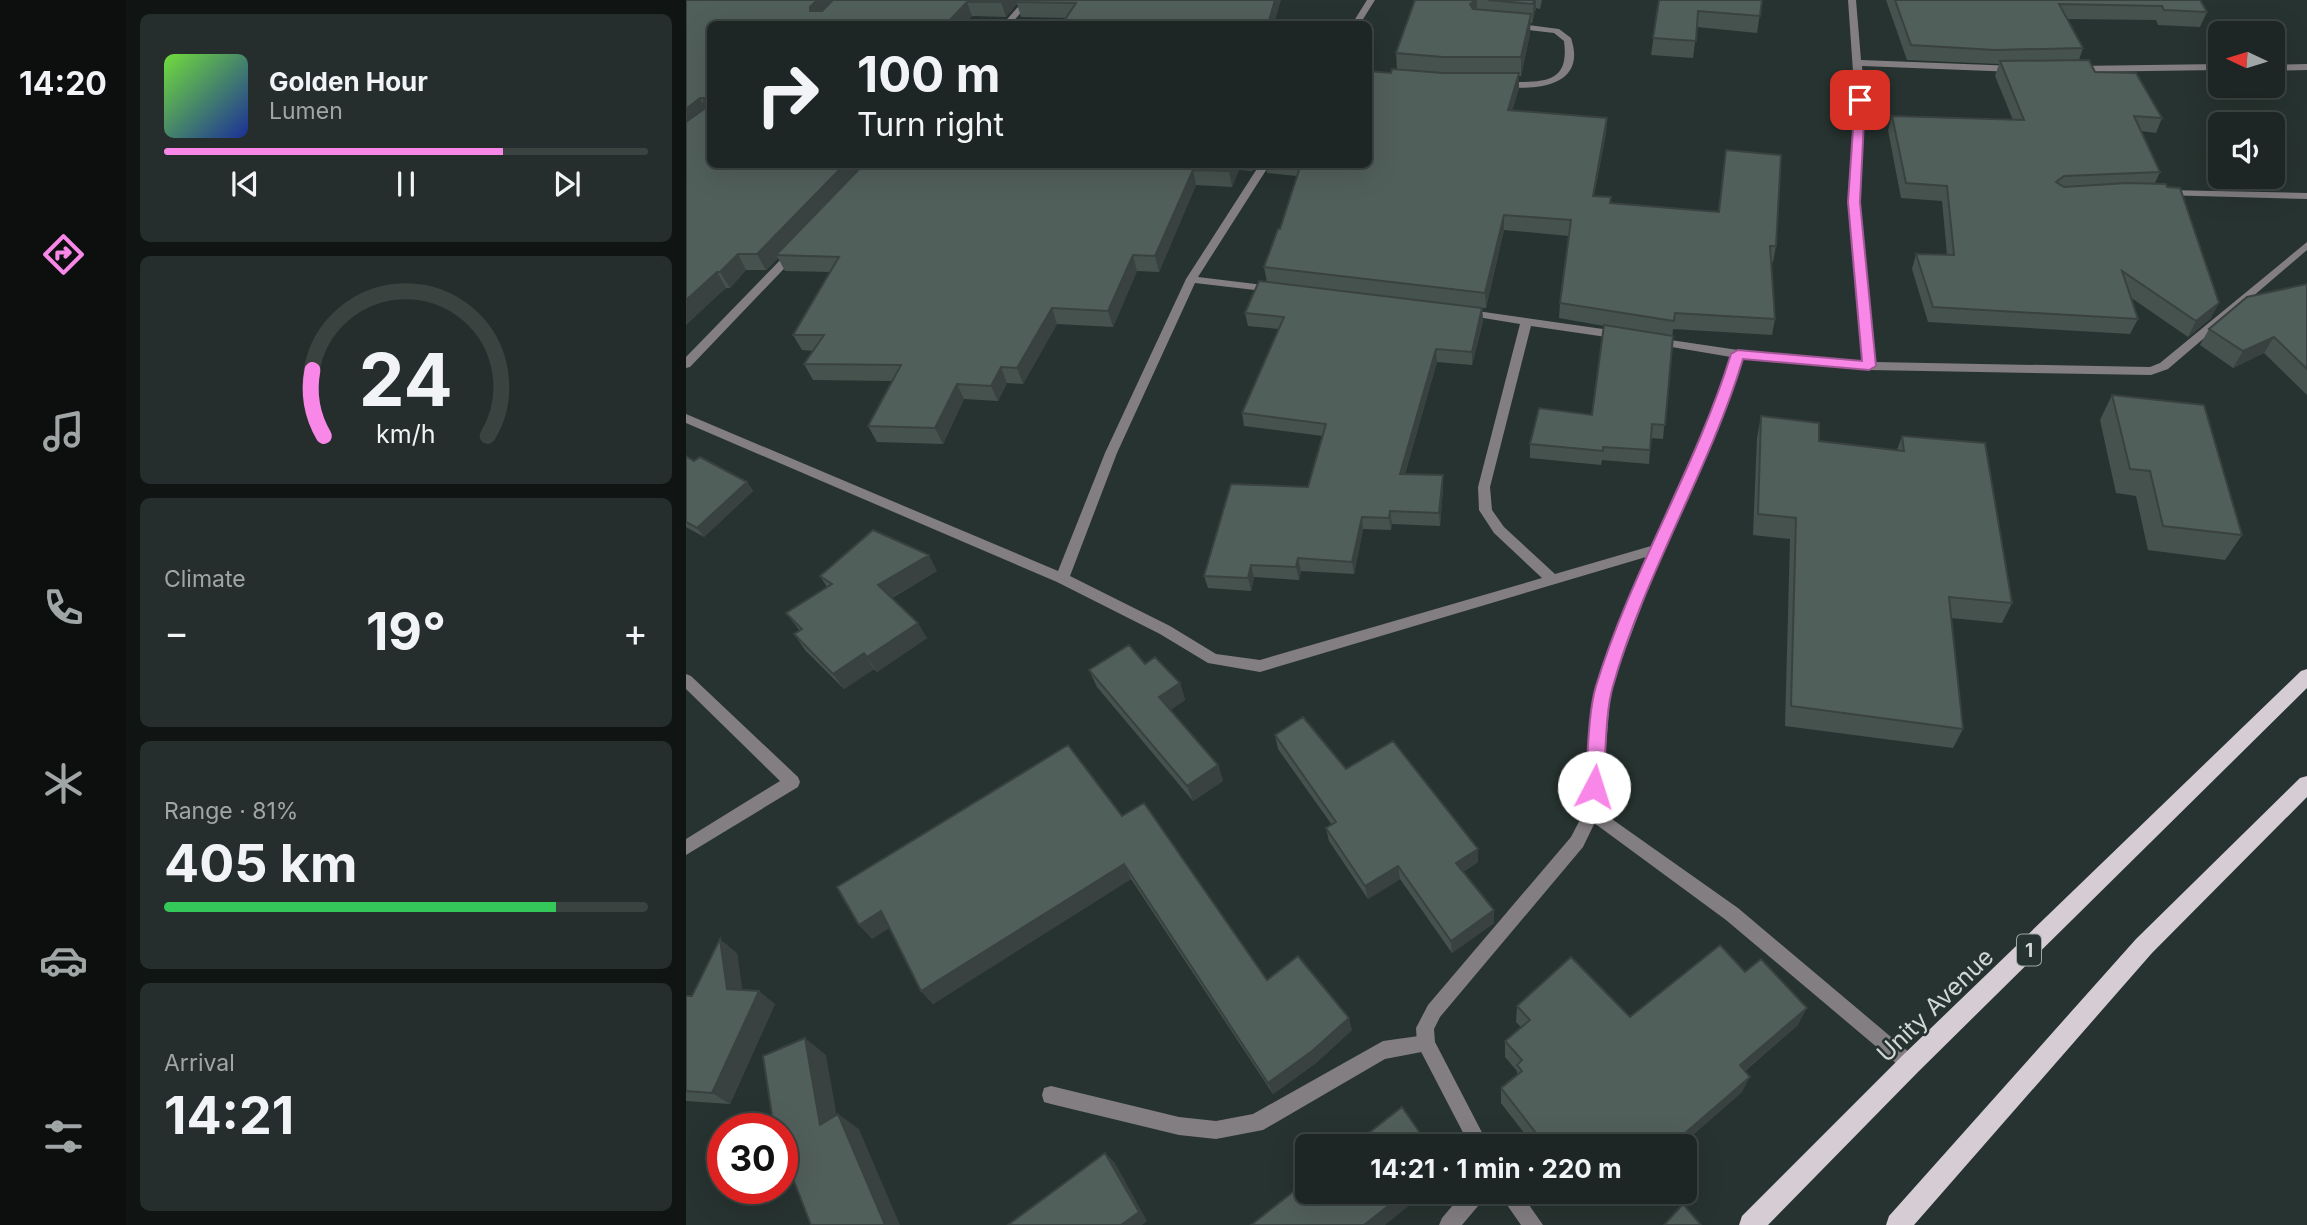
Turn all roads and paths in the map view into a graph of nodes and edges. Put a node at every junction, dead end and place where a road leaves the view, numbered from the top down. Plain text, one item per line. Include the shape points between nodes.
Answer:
1 (1028, 0) edge
2 (1371, 0) edge
3 (1852, 0) edge
4 (1010, 21) edge
5 (1358, 21) edge
6 (1502, 26) edge
7 (1858, 63) junction
8 (2208, 67) edge
9 (2307, 67) edge
10 (2286, 68) edge
11 (2031, 69) edge
12 (2059, 69) edge
13 (1495, 83) edge
14 (1262, 168) edge
15 (2155, 193) edge
16 (2307, 195) edge
17 (802, 243) edge
18 (2307, 245) edge
19 (1191, 279) junction
20 (1285, 290) edge
21 (1446, 310) edge
22 (1527, 320) junction
23 (1633, 337) edge
24 (1646, 339) edge
25 (1738, 354) junction
26 (686, 364) edge
27 (1869, 366) junction
28 (686, 418) edge
29 (1656, 549) junction
30 (1062, 578) junction
31 (1552, 579) junction
32 (2307, 676) edge
33 (686, 680) edge
34 (2307, 784) edge
35 (1592, 812) junction
36 (686, 848) edge
37 (1426, 1044) junction
38 (1910, 1065) junction
39 (1051, 1095) dead end
40 (1474, 1134) edge
41 (1467, 1204) edge
42 (1517, 1204) edge
43 (1449, 1225) edge
44 (1533, 1225) edge
45 (1751, 1225) edge
46 (1898, 1225) edge

1 - 4 street
2 - 5 street
3 - 7 street
6 - 13 street via 1556,31 1568,40 1571,61 1567,72 1553,82
7 - 11 street
7 - 27 street via 1854,202
8 - 12 street
9 - 10 street
14 - 19 street
15 - 16 street
17 - 26 street
18 - 27 street via 2164,366 2151,371
19 - 20 street
19 - 30 street via 1111,453
21 - 22 street
22 - 23 street
22 - 31 street via 1483,488 1486,510 1499,530
24 - 25 street
25 - 27 street
25 - 29 street via 1722,405
28 - 30 street
29 - 31 street
29 - 35 street via 1604,688
30 - 31 street via 1213,659 1260,666
32 - 38 main road, Unity Avenue / 1
33 - 36 street via 792,782
34 - 46 main road via 2144,946
35 - 37 street via 1577,842 1434,1011 1425,1028
35 - 38 street via 1732,914
37 - 39 street via 1383,1050 1255,1123 1216,1130 1179,1126
37 - 40 street
38 - 45 main road, Unity Avenue / 1
41 - 43 street
42 - 44 street

